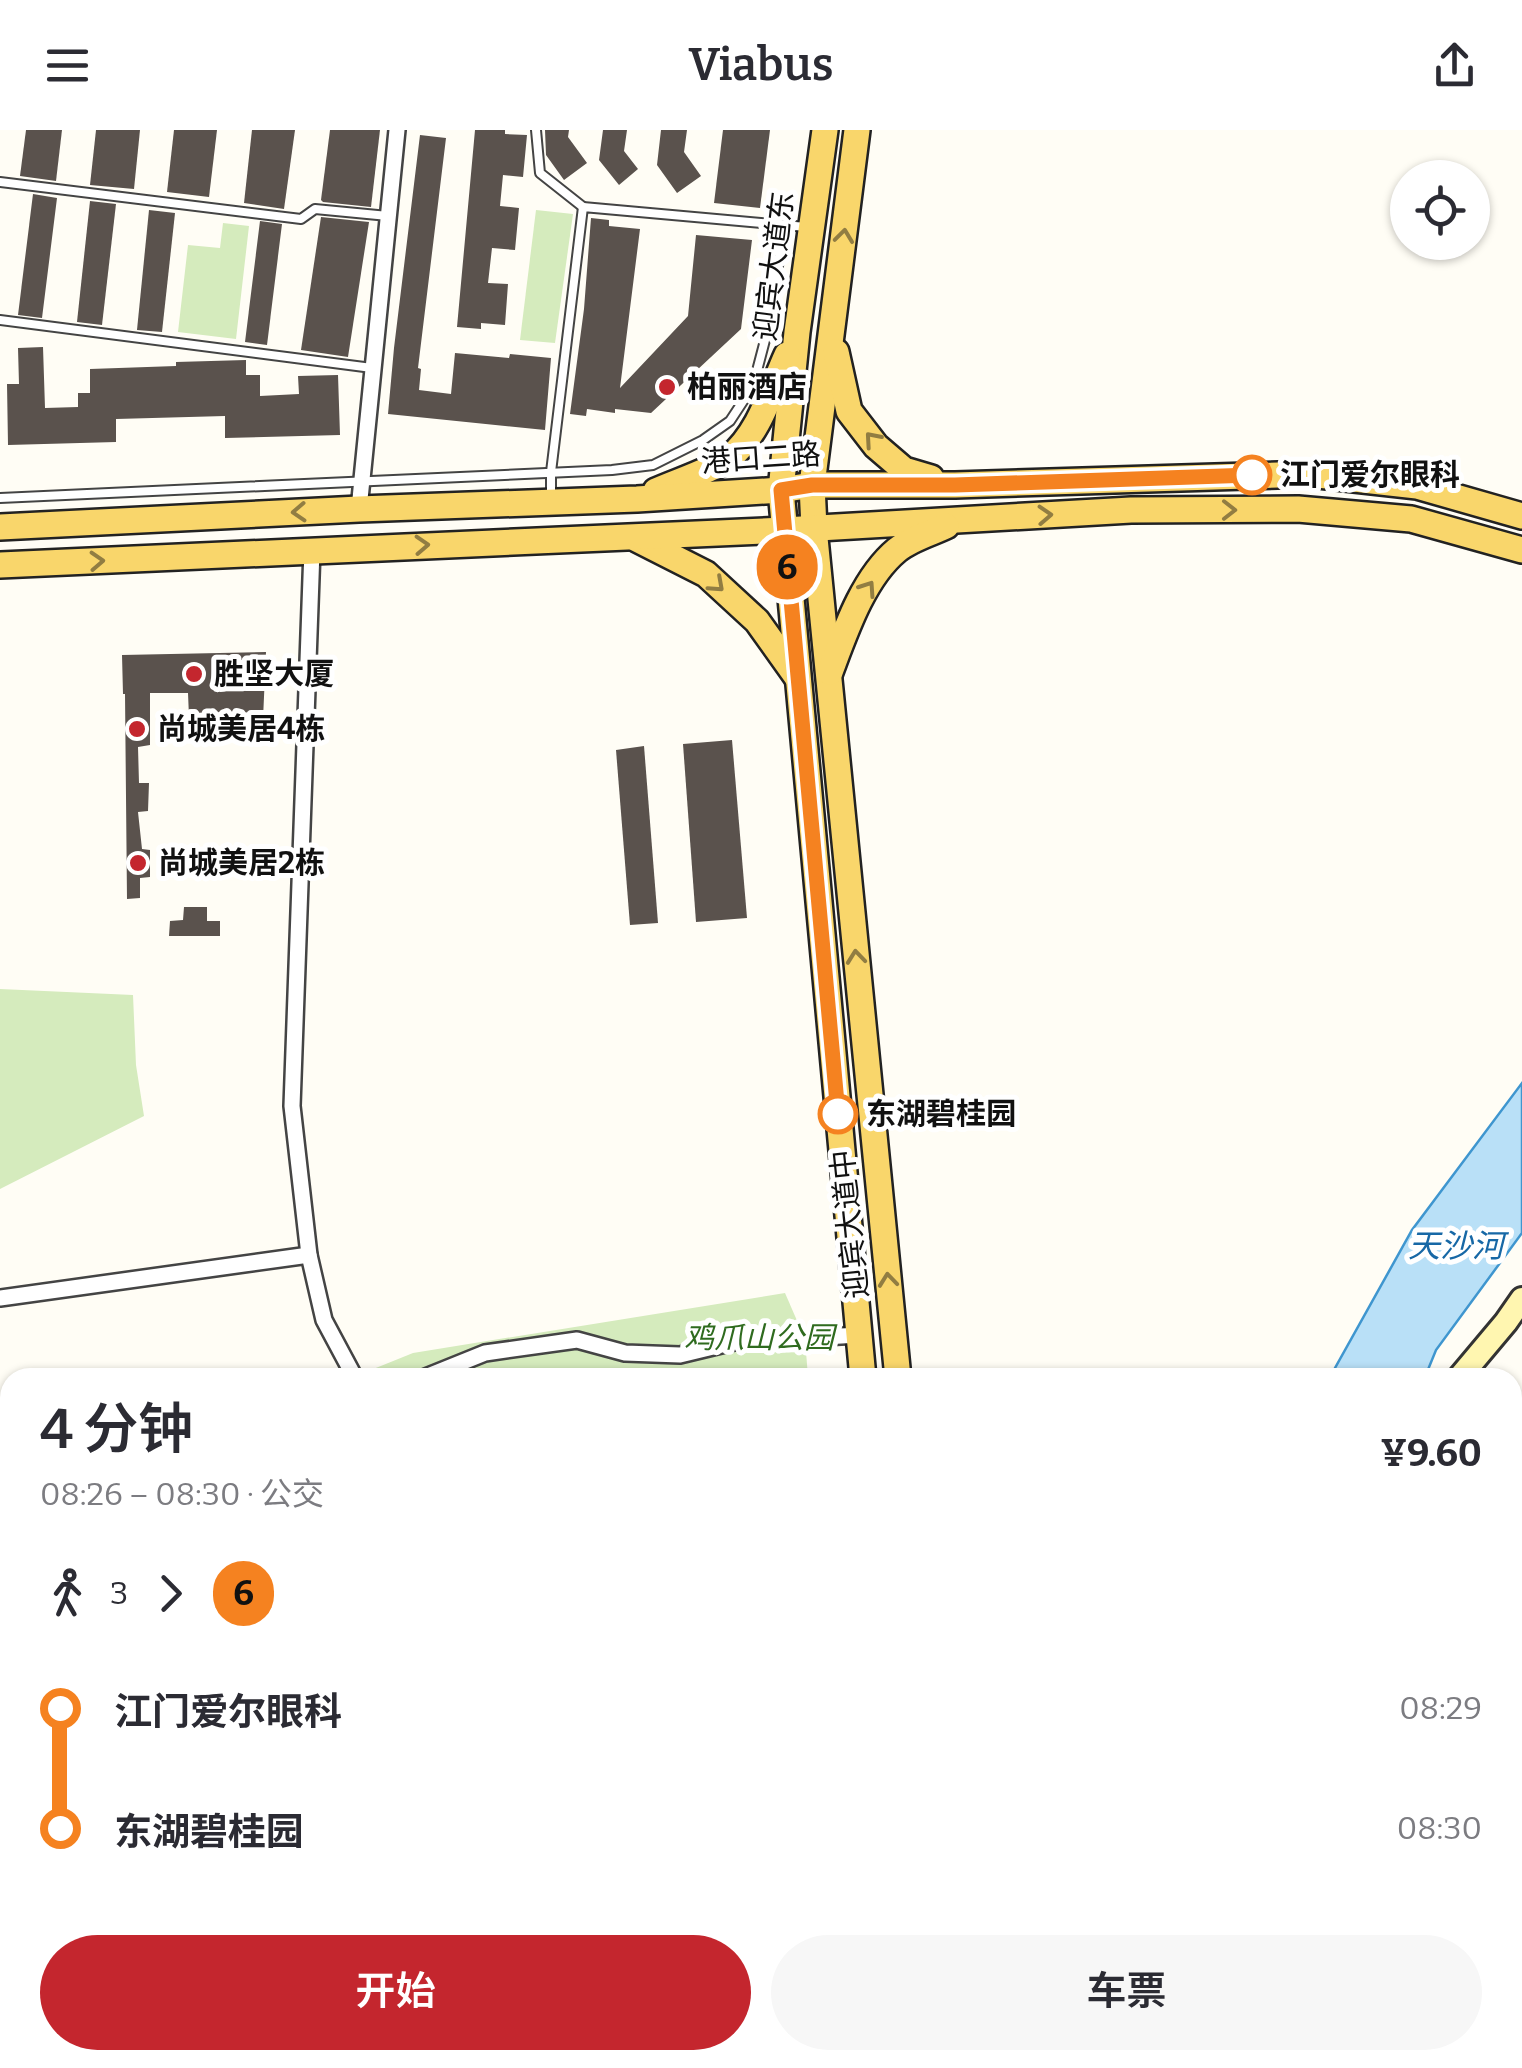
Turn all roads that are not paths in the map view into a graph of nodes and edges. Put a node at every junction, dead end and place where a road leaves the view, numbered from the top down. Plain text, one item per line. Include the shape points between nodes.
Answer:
1 (397, 130) edge
2 (536, 130) edge
3 (825, 130) edge
4 (858, 130) edge
5 (0, 182) edge
6 (583, 207) junction
7 (388, 216) junction
8 (784, 225) junction
9 (811, 228) junction
10 (0, 320) edge
11 (797, 332) junction
12 (832, 332) junction
13 (373, 368) junction
14 (551, 472) junction
15 (1128, 479) junction
16 (362, 481) junction
17 (812, 485) junction
18 (955, 485) junction
19 (781, 490) junction
20 (0, 498) edge
21 (637, 499) junction
22 (548, 502) junction
23 (359, 509) junction
24 (1131, 510) junction
25 (1522, 516) edge
26 (960, 520) junction
27 (0, 527) edge
28 (814, 528) junction
29 (784, 530) junction
30 (633, 536) junction
31 (546, 539) junction
32 (312, 550) junction
33 (1522, 550) edge
34 (0, 565) edge
35 (828, 676) junction
36 (798, 678) junction
37 (832, 719) junction
38 (801, 720) junction
39 (310, 1255) junction
40 (0, 1298) edge
41 (1522, 1299) edge
42 (1514, 1326) edge
43 (859, 1335) junction
44 (350, 1368) edge
45 (447, 1368) edge
46 (862, 1368) edge
47 (897, 1368) edge
48 (1470, 1368) edge

1 - 7 street
2 - 6 lane via 540,173
3 - 9 main road, 迎宾大道东
12 -> 4 main road
5 - 7 lane via 301,219 315,209
6 - 8 lane
6 - 14 lane
7 - 13 street
8 - 9 lane
8 - 14 lane via 753,386 730,421 653,464
9 - 11 main road, 迎宾大道东
10 - 13 lane
11 - 19 main road, 迎宾大道东
11 - 21 main road via 739,448
12 - 17 main road
18 -> 12 main road via 904,470 876,446 849,411
13 - 16 street
14 - 16 lane
14 - 22 lane
15 - 18 main road, 港口二路
15 - 24 main road
15 - 25 main road, 港口二路 via 1309,474 1418,486
16 - 20 lane
16 - 23 street
17 - 18 main road, 港口二路
17 - 19 main road, 港口二路
17 - 28 main road
19 - 21 main road, 港口二路
19 - 29 main road, 迎宾大道东
21 - 22 main road, 港口二路
22 - 23 main road, 港口二路
22 - 31 main road
23 -> 27 main road, 港口二路
26 -> 24 main road
24 -> 33 main road via 1298,509 1410,518
26 - 28 main road
35 -> 26 main road via 872,579 898,549
28 - 29 main road
28 - 35 main road, 迎宾大道中
29 - 30 main road
29 - 36 main road, 迎宾大道中
30 - 31 main road
30 -> 36 main road via 706,574 757,621
32 -> 31 main road
34 -> 32 main road
32 - 39 street via 292,1106
35 - 37 main road, 迎宾大道中
36 - 38 main road, 迎宾大道中
37 - 38 street
47 -> 37 main road, 迎宾大道中
38 - 43 main road, 迎宾大道中
39 - 40 street
39 - 44 street via 324,1320
41 - 42 street
42 - 48 street
43 - 45 street via 734,1342 680,1355 625,1353 577,1340 485,1352
43 - 46 main road, 迎宾大道中

